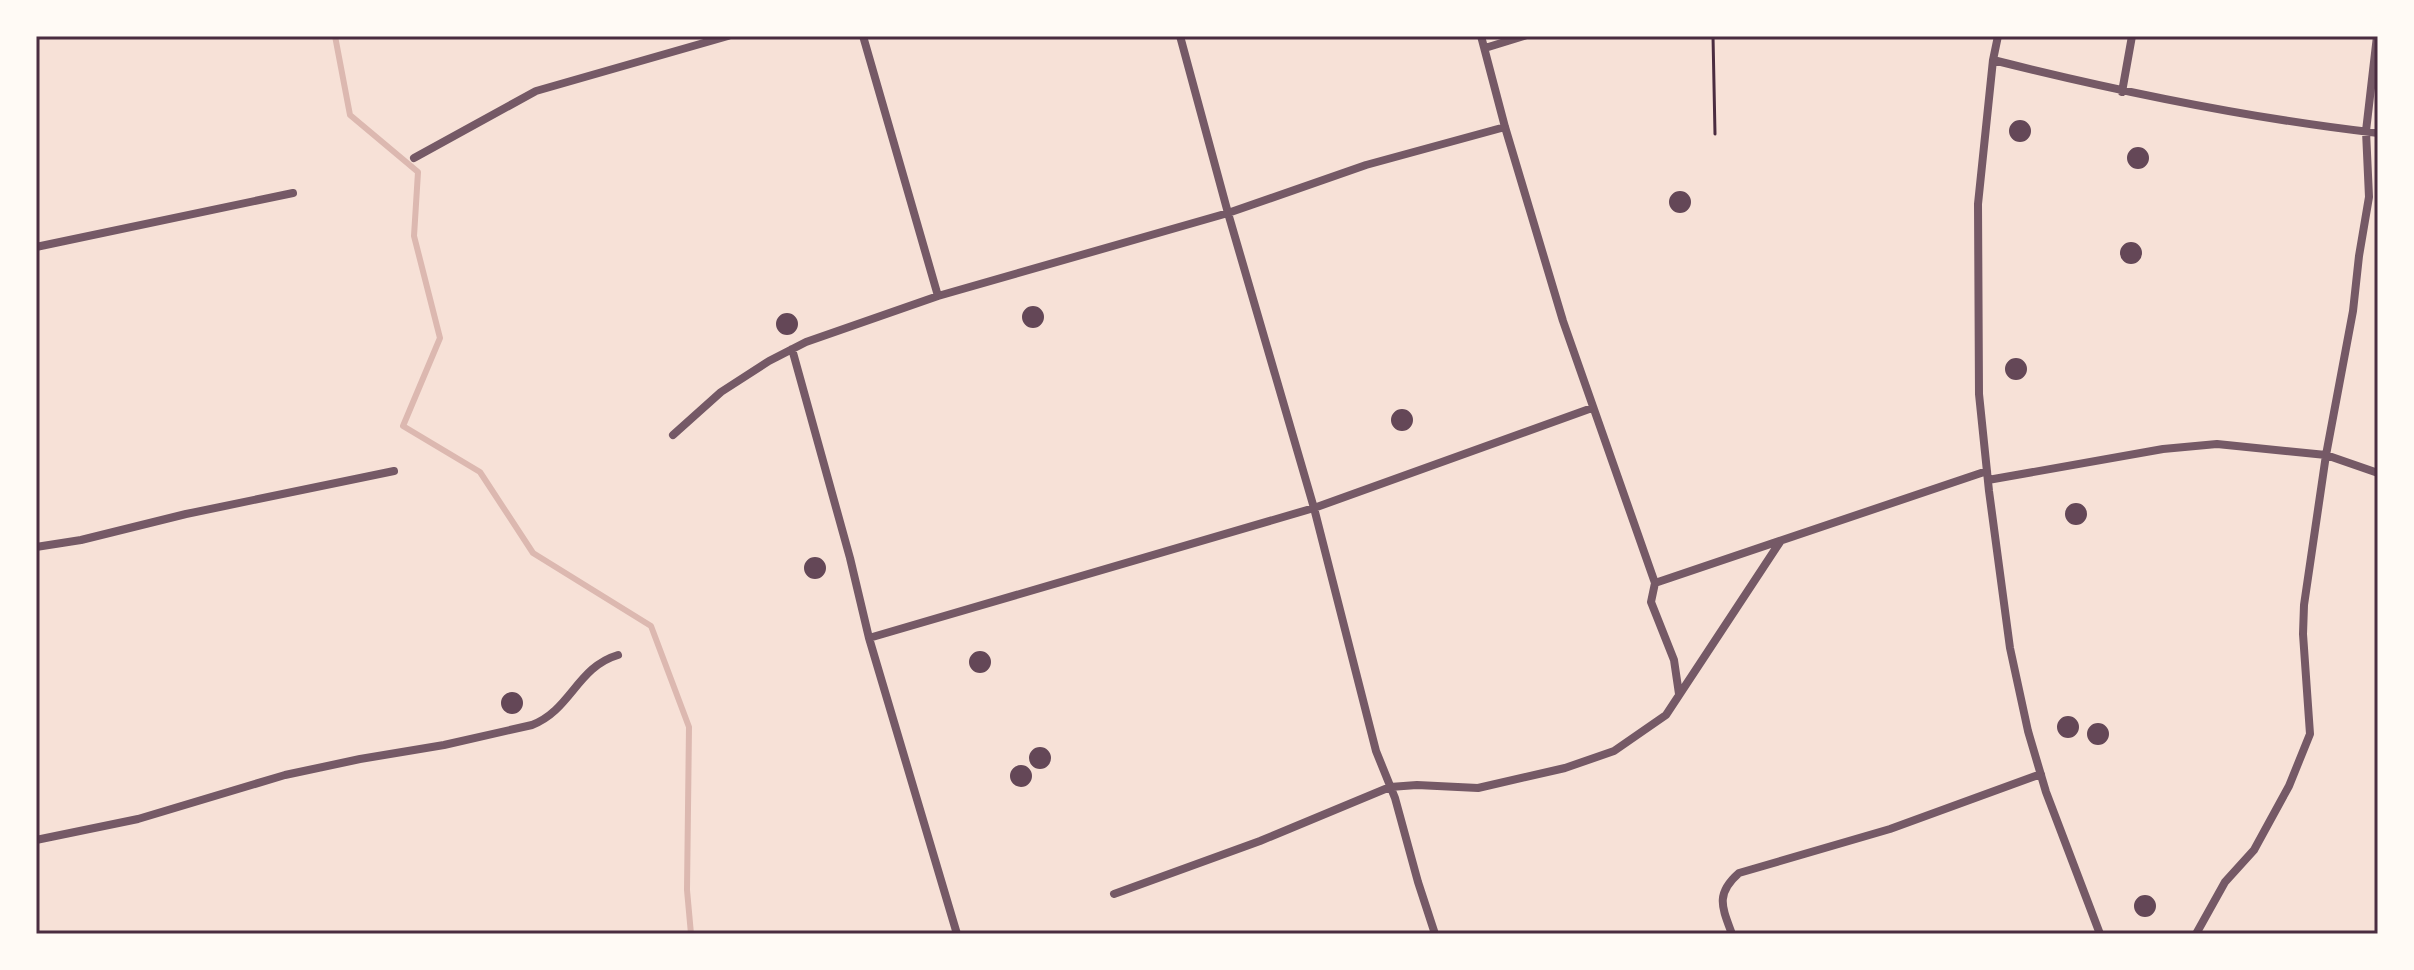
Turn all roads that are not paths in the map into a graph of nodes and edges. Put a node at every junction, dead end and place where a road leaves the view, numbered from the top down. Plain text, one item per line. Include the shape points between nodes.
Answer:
1 (728, 36) edge
2 (863, 36) edge
3 (1180, 36) edge
4 (1481, 36) edge
5 (1524, 36) edge
6 (1998, 36) edge
7 (2132, 36) edge
8 (2377, 36) edge
9 (700, 40) edge
10 (1485, 48) junction
11 (1993, 60) junction
12 (2122, 92) junction
13 (1505, 127) junction
14 (2366, 131) junction
15 (2378, 133) edge
16 (414, 158) dead end
17 (293, 193) dead end
18 (1228, 213) junction
19 (36, 247) edge
20 (938, 296) junction
21 (792, 349) junction
22 (1592, 408) junction
23 (673, 435) dead end
24 (2326, 455) junction
25 (394, 471) dead end
26 (2378, 473) edge
27 (1987, 476) junction
28 (1314, 508) junction
29 (1780, 542) junction
30 (36, 547) edge
31 (1655, 583) junction
32 (869, 638) junction
33 (618, 655) dead end
34 (1679, 695) junction
35 (2041, 774) junction
36 (1390, 787) junction
37 (36, 840) edge
38 (1114, 894) dead end
39 (957, 934) edge
40 (1435, 934) edge
41 (1732, 934) edge
42 (2100, 934) edge
43 (2196, 934) edge

1 - 9 street
2 - 20 street
3 - 18 street
4 - 10 street
5 - 10 street
6 - 11 street
7 - 12 street
8 - 14 street
9 - 16 street via 536,91
10 - 13 street
11 - 12 street
11 - 27 street via 1978,204 1979,394
12 - 14 street
13 - 18 street via 1366,165
13 - 22 street
14 - 15 street
14 - 24 street via 2369,197
17 - 19 street
18 - 20 street
18 - 28 street
20 - 21 street
21 - 23 street via 721,392
21 - 32 street
22 - 28 street
22 - 31 street
24 - 26 street
24 - 27 street via 2217,444
24 - 43 street via 2304,605 2310,734 2254,850 2225,882
25 - 30 street
27 - 29 street
27 - 35 street via 2010,648
28 - 32 street
28 - 36 street via 1376,751
29 - 31 street
29 - 34 street
31 - 34 street via 1651,602 1674,660
32 - 39 street
33 - 37 street via 601,660 555,712 532,725 285,775 138,819
34 - 36 street via 1666,715 1592,760 1478,788
35 - 41 street via 1890,829 1739,873 1722,896
35 - 42 street
36 - 38 street
36 - 40 street

